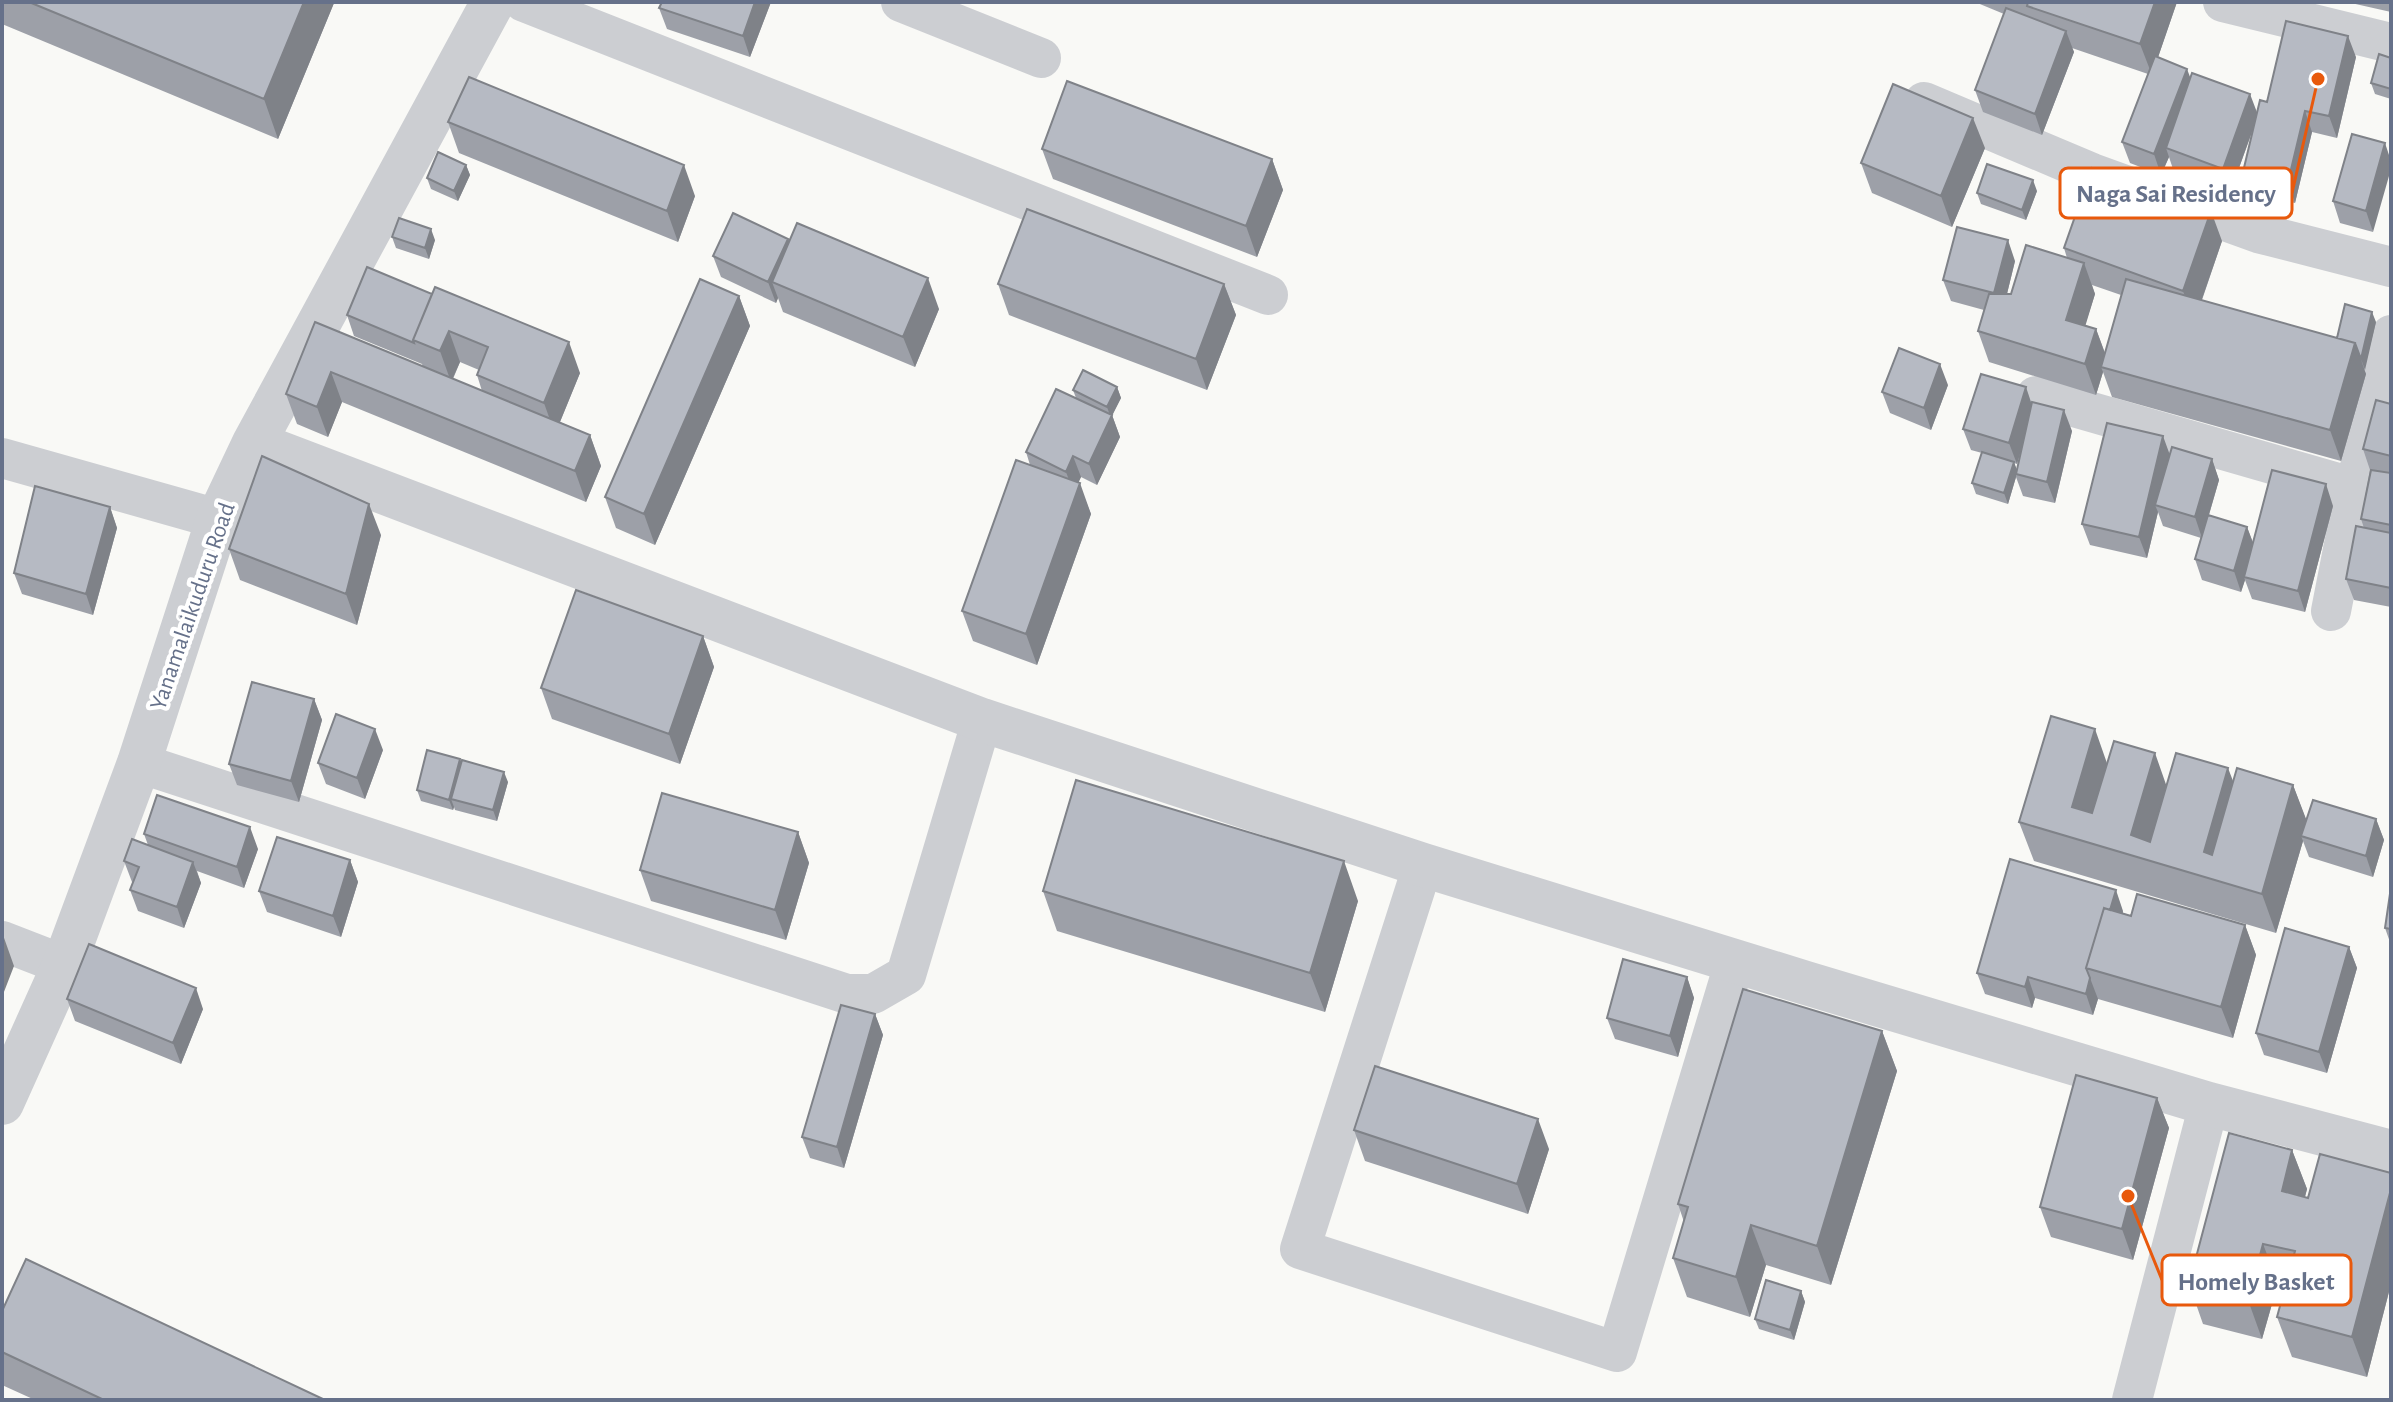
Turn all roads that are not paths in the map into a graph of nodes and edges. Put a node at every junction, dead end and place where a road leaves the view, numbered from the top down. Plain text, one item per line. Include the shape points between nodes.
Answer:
1 (493, 2) edge
2 (524, 2) edge
3 (901, 2) edge
4 (2223, 2) edge
5 (2391, 43) edge
6 (1041, 58) dead end
7 (1908, 95) edge
8 (2391, 267) edge
9 (1268, 295) dead end
10 (2391, 335) edge
11 (2036, 396) dead end
12 (254, 443) junction
13 (2, 458) edge
14 (2355, 488) junction
15 (218, 519) junction
16 (2331, 611) dead end
17 (982, 720) junction
18 (139, 763) junction
19 (1423, 865) junction
20 (2, 941) edge
21 (1735, 961) junction
22 (64, 965) junction
23 (2, 1103) edge
24 (2209, 1104) junction
25 (2391, 1152) edge
26 (2132, 1400) edge

1 - 12 street, Yanamalaikuduru Road
2 - 9 street
3 - 6 street
4 - 5 street
7 - 8 street via 2092,173 2258,233
10 - 14 street
11 - 14 street
12 - 15 street, Yanamalaikuduru Road
12 - 17 street
13 - 15 street
14 - 16 street
15 - 18 street, Yanamalaikuduru Road
17 - 18 street via 906,975 873,994 847,994
17 - 19 street
18 - 22 street, Yanamalaikuduru Road
19 - 21 street
19 - 21 street via 1300,1249 1617,1352
20 - 22 street
21 - 24 street
22 - 23 street, Yanamalaikuduru Road
24 - 25 street
24 - 26 street

